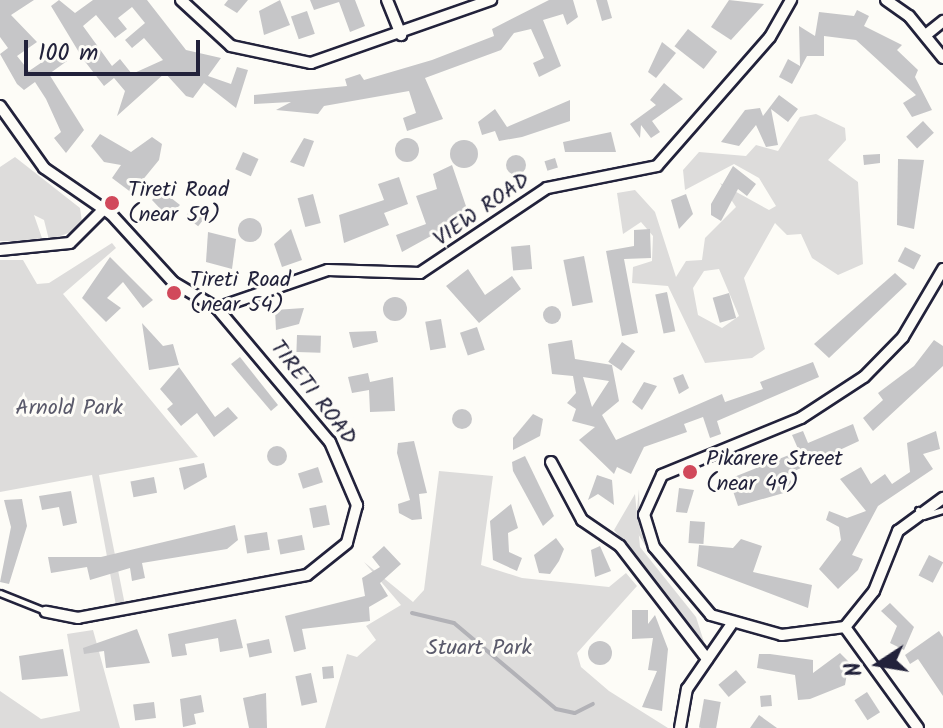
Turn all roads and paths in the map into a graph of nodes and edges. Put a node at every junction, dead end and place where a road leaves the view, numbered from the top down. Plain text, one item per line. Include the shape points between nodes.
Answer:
1 (181, 0) edge
2 (387, 0) edge
3 (491, 0) edge
4 (791, 0) edge
5 (886, 0) edge
6 (943, 21) edge
7 (927, 34) junction
8 (401, 35) junction
9 (943, 58) edge
10 (0, 106) edge
11 (104, 209) junction
12 (0, 250) edge
13 (943, 269) edge
14 (217, 308) junction
15 (551, 462) dead end
16 (943, 498) edge
17 (918, 510) junction
18 (943, 510) edge
19 (0, 593) edge
20 (46, 612) joint
21 (731, 625) junction
22 (845, 627) junction
23 (707, 659) junction
24 (680, 728) edge
25 (918, 728) edge

1 - 8 street via 231,46 277,61 339,57
2 - 8 street
3 - 8 street
4 - 14 street, VIEW ROAD via 770,37 657,166 547,188 420,273 328,270
5 - 7 street
6 - 7 street
7 - 9 street
10 - 11 street, TIRETI ROAD via 44,168
11 - 12 street via 70,243
11 - 14 street, TIRETI ROAD via 173,282
13 - 21 street via 903,337 840,396 671,469 651,489 645,525 654,547 699,605
14 - 20 street, TIRETI ROAD via 345,467 357,505 347,543 307,575 78,618
15 - 23 street via 582,520 620,546
16 - 17 street
17 - 18 lane via 923,516
17 - 22 street via 898,531 874,591
19 - 20 lane
21 - 22 street via 782,635
21 - 23 street
22 - 25 street
23 - 24 street via 687,689

